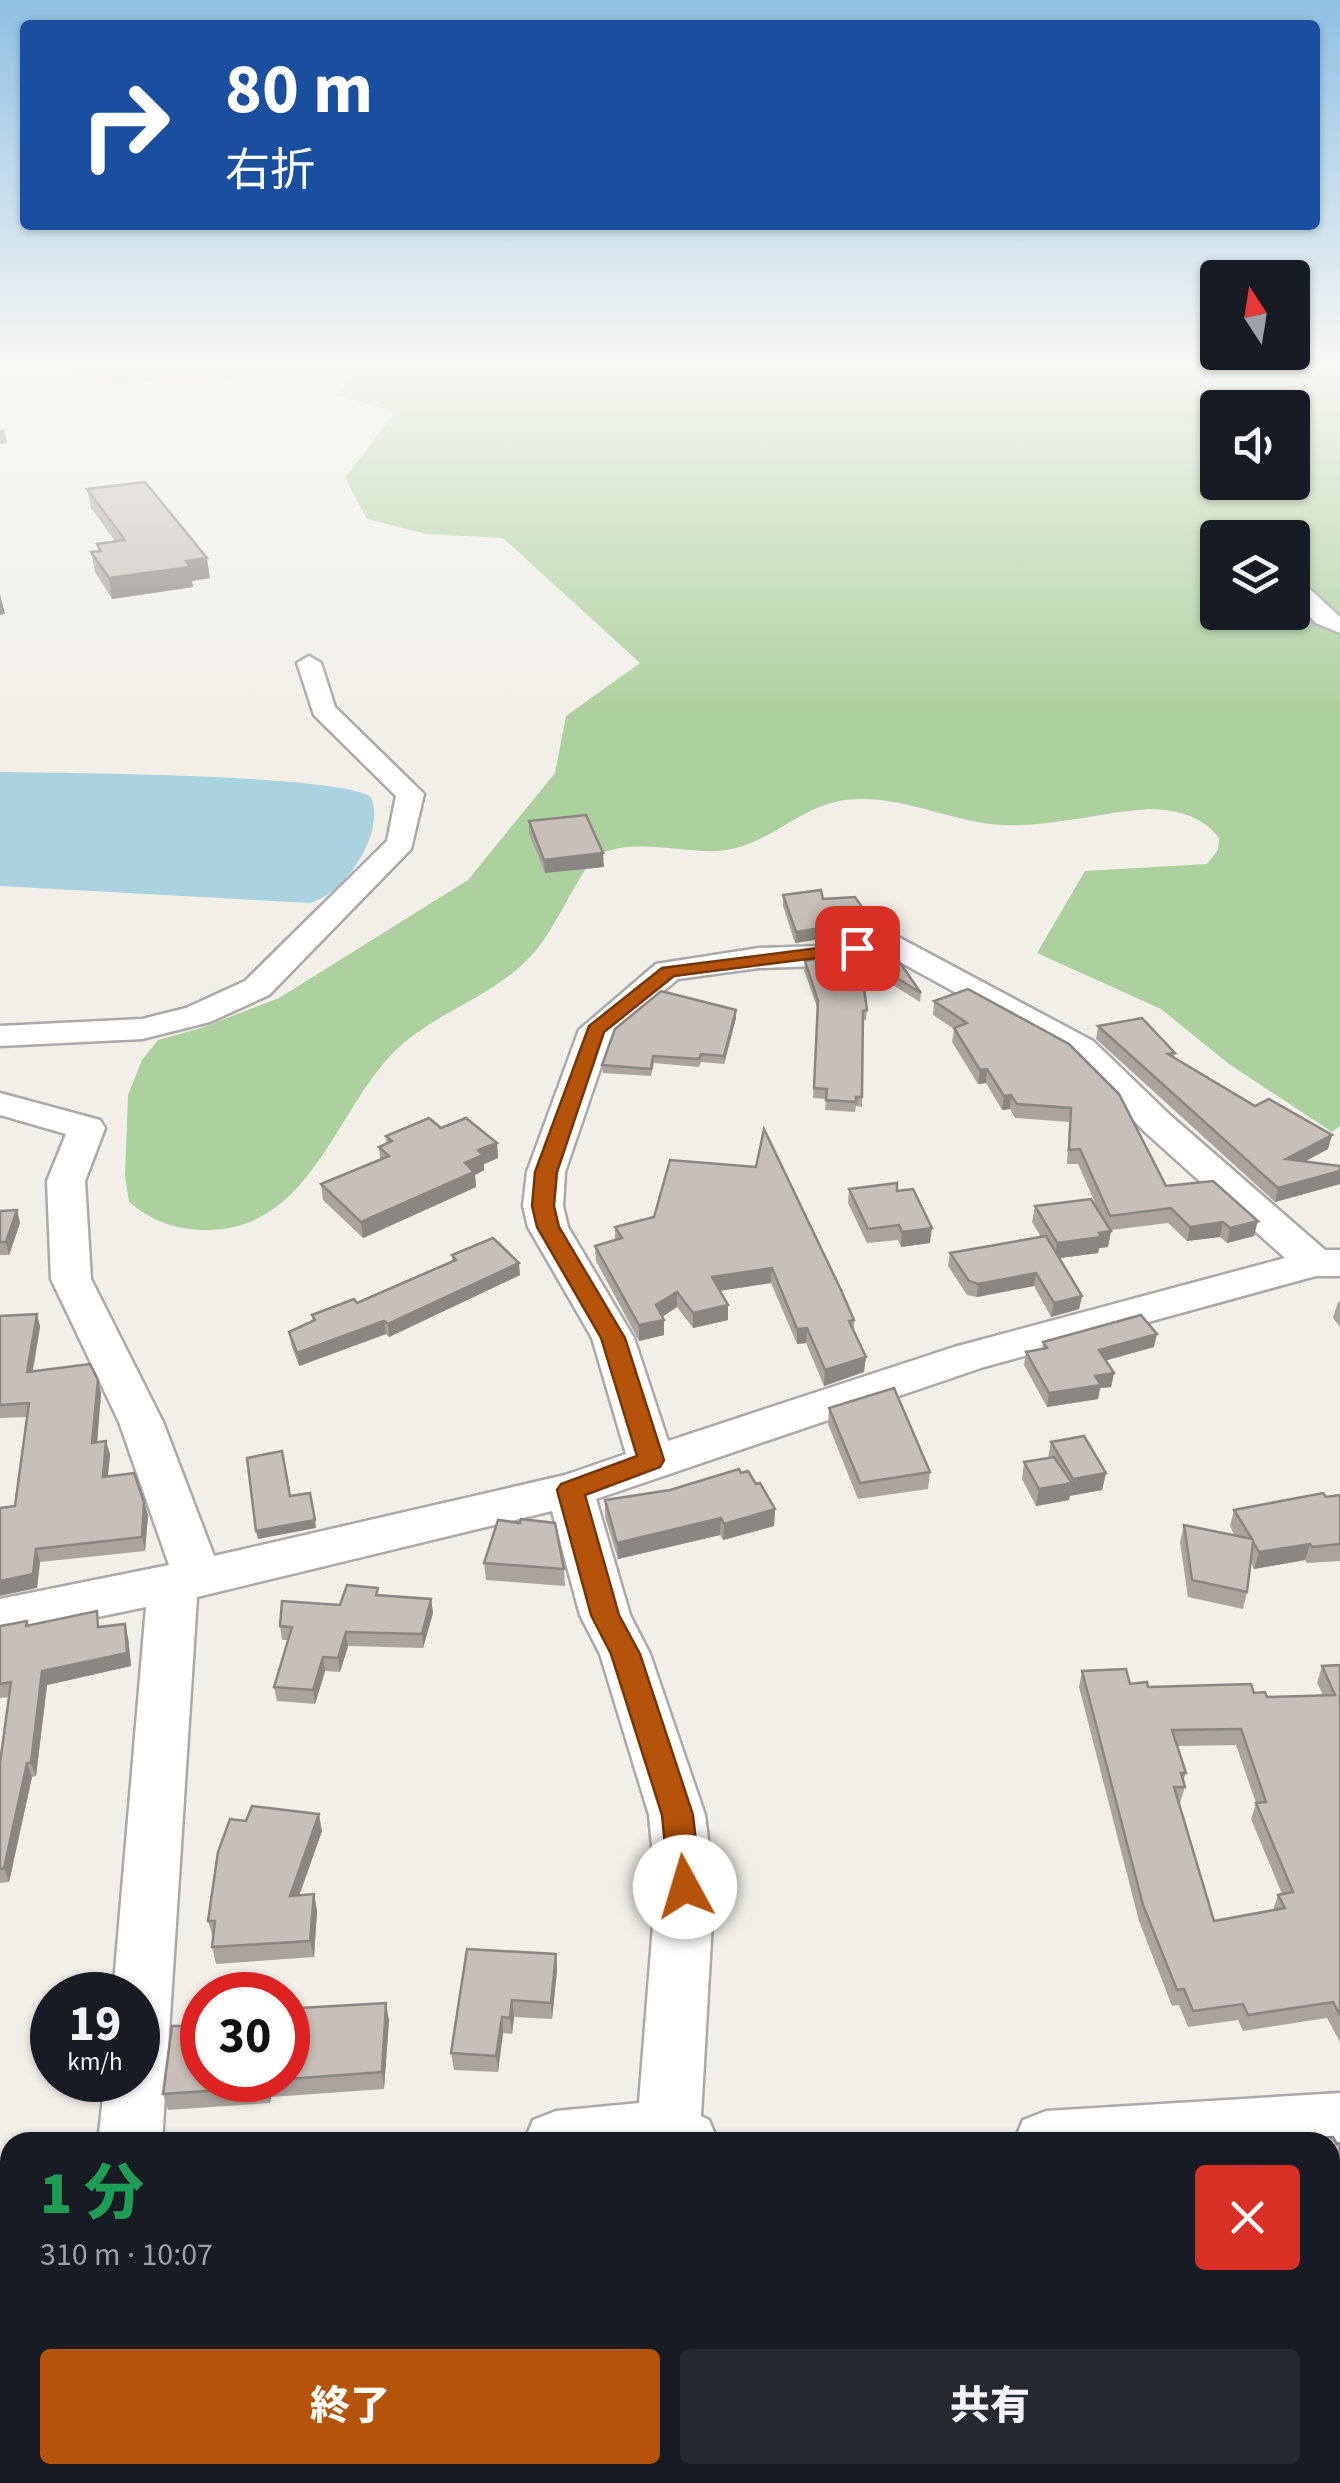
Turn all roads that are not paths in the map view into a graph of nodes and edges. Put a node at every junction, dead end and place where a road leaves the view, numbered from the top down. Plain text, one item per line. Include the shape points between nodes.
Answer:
1 (1310, 604) edge
2 (1340, 626) edge
3 (309, 663) dead end
4 (0, 1036) edge
5 (0, 1104) edge
6 (1328, 1263) edge
7 (651, 1460) junction
8 (570, 1490) junction
9 (185, 1580) junction
10 (0, 1618) edge
11 (147, 1972) edge
12 (134, 2102) edge
13 (1340, 2124) edge
14 (131, 2132) edge
15 (677, 2132) edge
16 (1209, 2132) edge

1 - 2 street
3 - 4 street via 323,710 410,794 401,843 258,988 198,1015 142,1029
5 - 9 street via 87,1128 66,1181 71,1279 140,1422
6 - 7 street via 969,1357
6 - 7 street via 1158,1124 1082,1048 887,941 818,956 668,972 596,1030 546,1172 543,1206 548,1227 613,1338
7 - 8 street
8 - 9 street
8 - 15 street via 605,1615 625,1654 677,1815 685,1887
9 - 10 street
9 - 11 street
12 - 14 street
13 - 16 street

